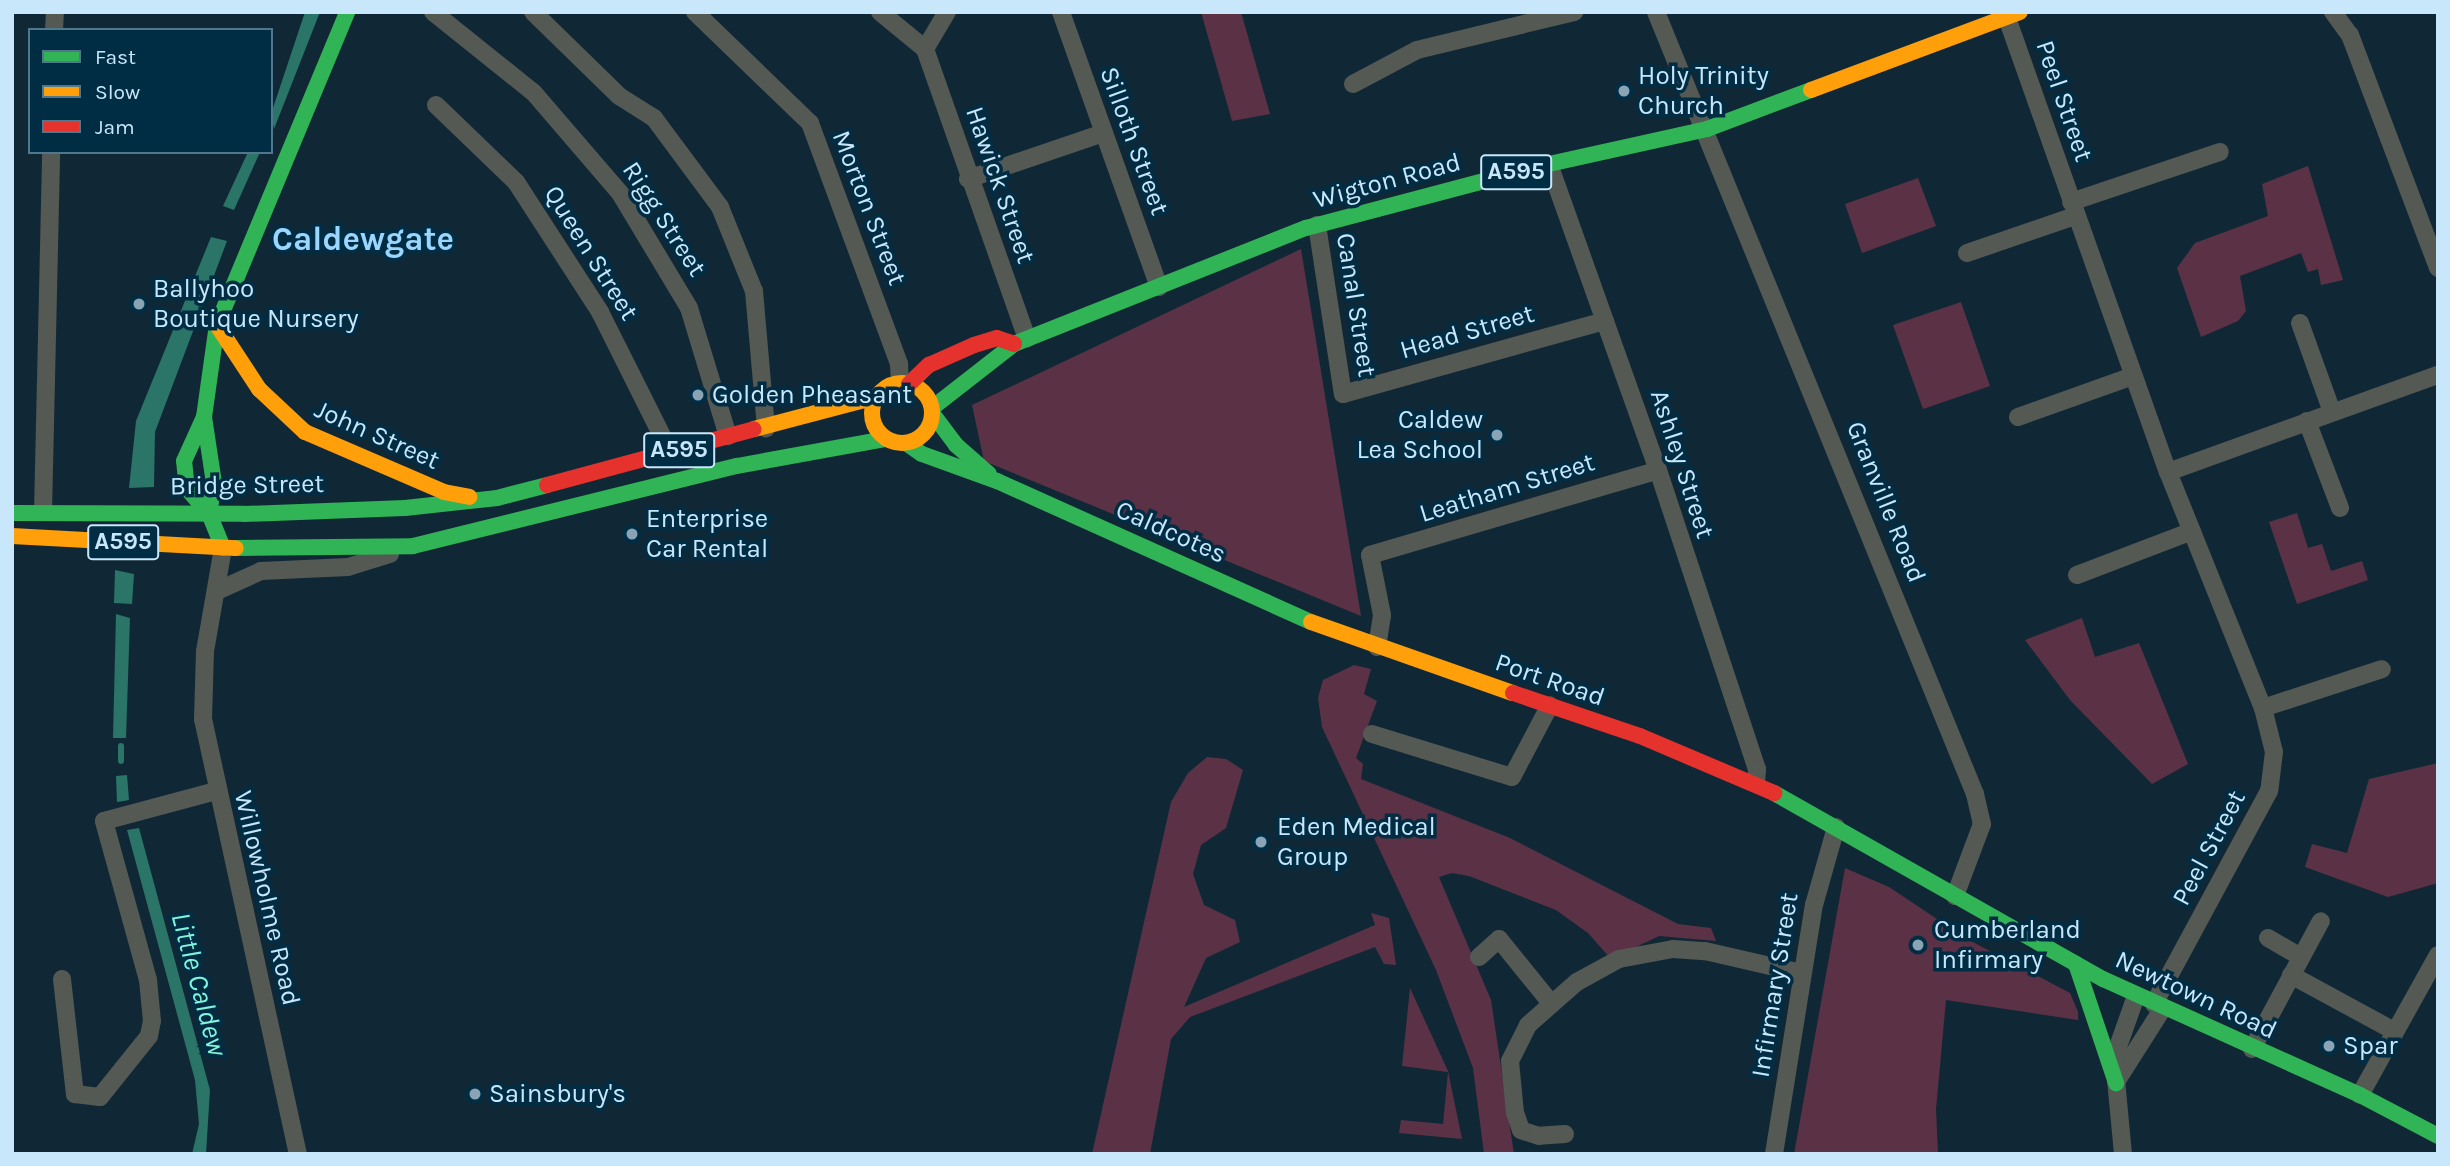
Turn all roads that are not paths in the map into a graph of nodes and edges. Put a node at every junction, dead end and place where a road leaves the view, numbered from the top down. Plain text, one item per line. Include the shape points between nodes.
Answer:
1 (347, 12) edge
2 (433, 12) edge
3 (533, 12) edge
4 (695, 12) edge
5 (880, 12) edge
6 (947, 12) edge
7 (1060, 12) edge
8 (1574, 12) edge
9 (1656, 12) edge
10 (2333, 12) edge
11 (2014, 15) edge
12 (925, 48) junction
13 (1353, 83) dead end
14 (436, 105) dead end
15 (1707, 129) junction
16 (1103, 132) junction
17 (2220, 152) dead end
18 (51, 154) edge
19 (1549, 164) junction
20 (968, 179) junction
21 (2073, 209) junction
22 (1317, 225) junction
23 (1967, 253) dead end
24 (2438, 268) edge
25 (1159, 287) junction
26 (1605, 321) junction
27 (2300, 323) dead end
28 (217, 325) junction
29 (1020, 341) junction
30 (2438, 375) edge
31 (2133, 376) junction
32 (904, 383) junction
33 (1343, 394) joint
34 (876, 397) junction
35 (932, 410) junction
36 (2332, 412) junction
37 (204, 417) junction
38 (2018, 417) dead end
39 (2307, 421) junction
40 (766, 428) junction
41 (728, 436) junction
42 (886, 439) junction
43 (906, 443) junction
44 (670, 452) junction
45 (1658, 470) junction
46 (2168, 471) junction
47 (997, 481) junction
48 (482, 499) junction
49 (2340, 508) dead end
50 (43, 512) junction
51 (14, 513) edge
52 (209, 514) junction
53 (2192, 531) junction
54 (18, 536) edge
55 (414, 546) junction
56 (223, 548) junction
57 (2077, 575) dead end
58 (219, 590) junction
59 (1325, 628) joint
60 (1377, 647) junction
61 (2382, 669) dead end
62 (1550, 705) junction
63 (2263, 708) junction
64 (1372, 734) dead end
65 (1756, 784) junction
66 (216, 791) junction
67 (1836, 828) junction
68 (1955, 896) junction
69 (2320, 921) dead end
70 (2268, 938) dead end
71 (2438, 955) edge
72 (1479, 957) dead end
73 (2301, 957) junction
74 (2076, 964) junction
75 (1801, 973) junction
76 (2291, 975) junction
77 (62, 979) dead end
78 (2136, 996) junction
79 (1550, 1002) junction
80 (2158, 1006) junction
81 (2394, 1031) junction
82 (2252, 1049) junction
83 (2116, 1083) junction
84 (2360, 1095) junction
85 (1565, 1134) dead end
86 (2438, 1136) edge
87 (298, 1154) edge
88 (1774, 1154) edge
89 (2123, 1154) edge

1 - 28 main road
2 - 41 street, Rigg Street via 534,93 620,193 689,308
3 - 40 street via 619,96 654,118 720,207 754,291
4 - 32 street, Morton Street via 810,123
5 - 12 street
6 - 12 street
7 - 16 street, Silloth Street
8 - 13 street via 1417,50
9 - 15 street, Granville Road
10 - 24 street via 2350,36
11 - 15 main road, Wigton Road / A595
11 - 21 street, Peel Street
12 - 20 street, Hawick Street
14 - 44 street, Queen Street via 516,182 600,312
15 - 19 main road, Wigton Road / A595
15 - 68 street, Granville Road via 1975,793 1982,824
16 - 20 street
16 - 25 street, Silloth Street
17 - 21 street, Peel Street
18 - 50 street
19 - 22 main road, Wigton Road / A595
19 - 26 street, Ashley Street
20 - 29 street, Hawick Street via 1000,264
21 - 23 street, Peel Street
21 - 31 street, Peel Street
22 - 25 main road, Wigton Road / A595
22 - 33 street, Canal Street
25 - 29 main road, Wigton Road / A595
26 - 33 street, Head Street
26 - 45 street, Ashley Street
27 - 36 street
28 - 37 main road
28 - 48 main road, John Street via 258,389 305,432 444,492
29 - 32 main road, Wigton Road / A595 via 997,338 974,345 929,365
29 - 35 main road, Wigton Road / A595
30 - 36 street
31 - 38 street
31 - 46 street, Peel Street
32 - 34 main road
32 - 35 main road via 924,392
34 - 40 main road, A595
34 - 42 main road via 873,425
35 - 43 main road via 922,436
35 - 47 main road, Caldcotes via 956,445
36 - 39 street
37 - 52 main road via 214,483
37 - 52 main road via 184,461 187,489
39 - 46 street
39 - 49 street
40 - 41 main road, A595
41 - 44 main road, A595
42 - 43 main road
42 - 55 main road, A595 via 737,466
43 - 47 main road, Caldcotes via 922,454
44 - 48 main road, A595
45 - 60 street, Leatham Street via 1370,555 1382,615
45 - 65 street, Ashley Street via 1757,768
46 - 53 street, Peel Street
47 - 59 main road, Caldcotes
48 - 52 main road, Bridge Street / A595 via 405,508
50 - 51 main road, Bridge Street / A595
50 - 52 main road, Bridge Street / A595
52 - 56 main road
53 - 57 street
53 - 63 street, Peel Street
54 - 56 main road, A595
55 - 56 main road, A595
55 - 58 street via 348,566 261,571
56 - 58 street, Willowholme Road
58 - 66 street, Willowholme Road via 205,651 203,719
59 - 60 main road, Port Road
60 - 62 main road, Port Road
61 - 63 street
62 - 64 street via 1512,777
62 - 65 main road, Port Road
63 - 80 street, Peel Street via 2274,752 2269,791
65 - 67 main road, Newtown Road
66 - 77 street via 104,821 148,979 152,1021 149,1035 100,1097 75,1094
66 - 87 street, Willowholme Road
67 - 68 main road, Newtown Road
67 - 75 street, Infirmary Street via 1825,854
68 - 74 main road, Newtown Road
69 - 73 street
70 - 73 street
71 - 81 street
72 - 79 street via 1499,939
73 - 76 street
74 - 78 main road, Newtown Road
74 - 83 main road
75 - 79 street via 1673,949 1619,958
75 - 88 street, Infirmary Street
76 - 81 street
76 - 82 street
78 - 80 main road, Newtown Road
78 - 83 street via 2114,1058
79 - 85 street via 1514,1047 1512,1088 1521,1130 1539,1136
80 - 82 main road, Newtown Road
80 - 83 street, Peel Street
81 - 84 street
82 - 84 main road, Newtown Road
83 - 89 street
84 - 86 main road, Newtown Road

